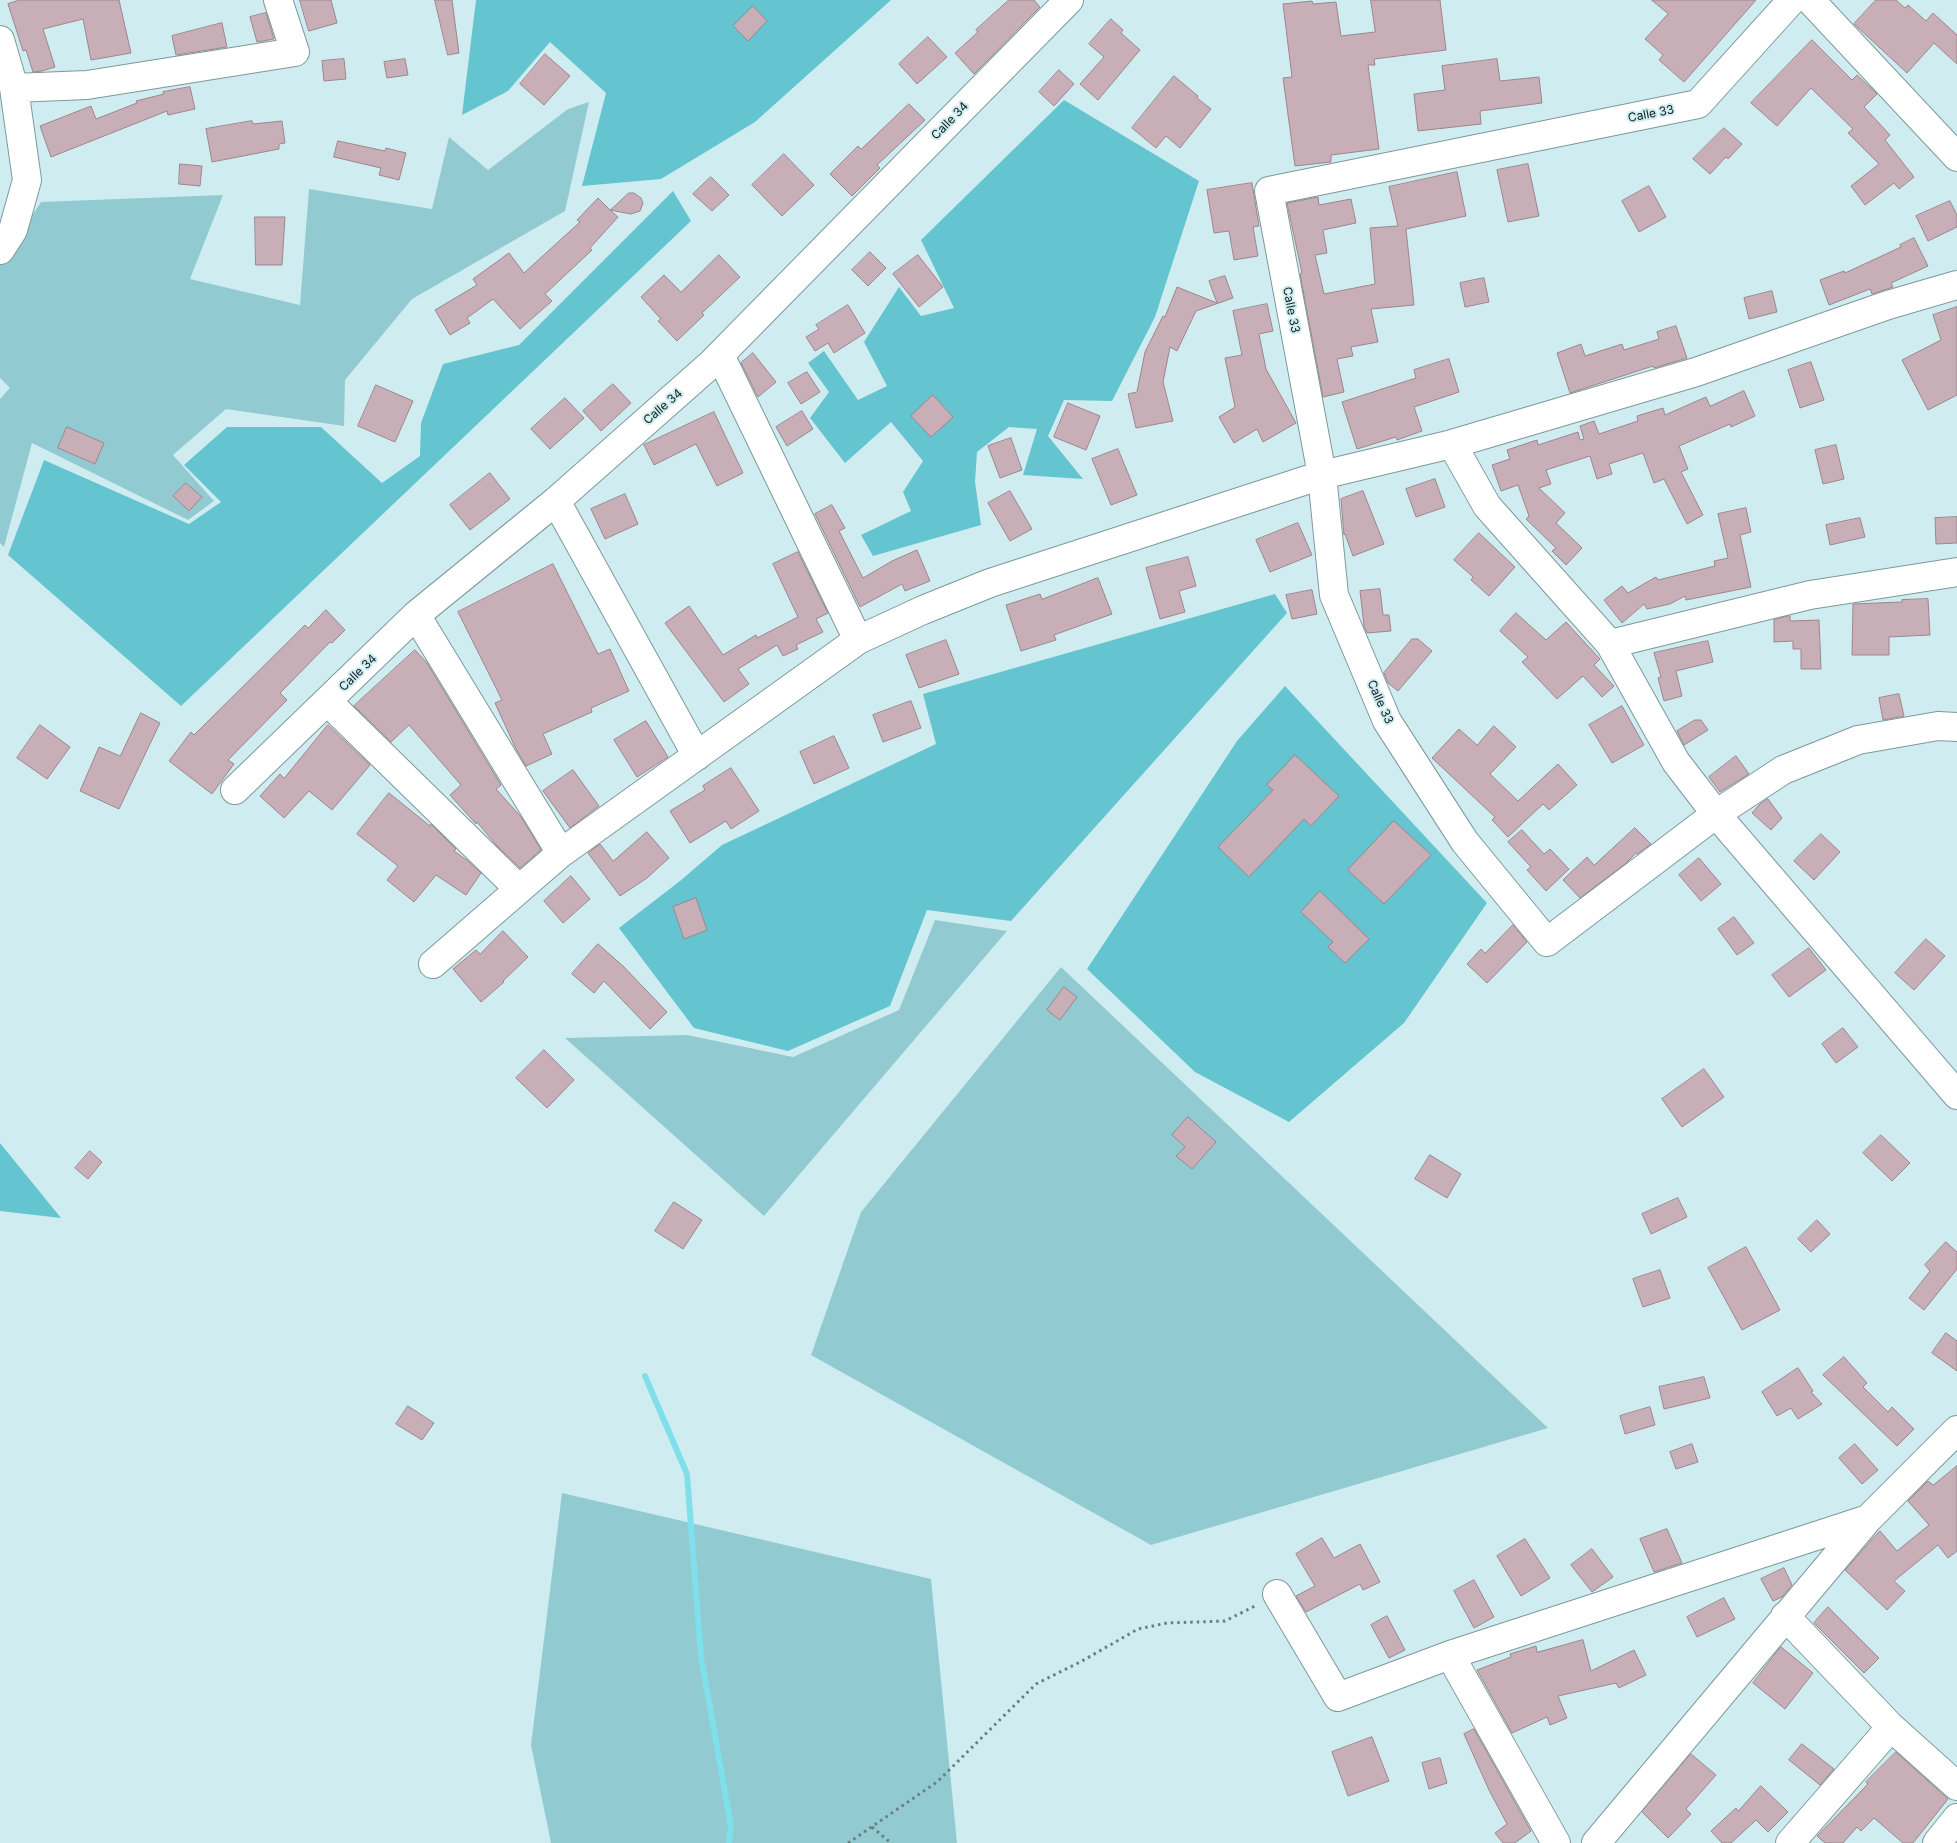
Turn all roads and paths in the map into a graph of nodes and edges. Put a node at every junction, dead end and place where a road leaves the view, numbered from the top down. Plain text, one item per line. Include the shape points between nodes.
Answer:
1 (278, 0) edge
2 (1069, 0) edge
3 (1792, 0) edge
4 (1810, 0) edge
5 (0, 40) edge
6 (14, 88) junction
7 (1957, 157) edge
8 (0, 250) edge
9 (1957, 285) edge
10 (720, 355) junction
11 (1452, 444) junction
12 (1322, 475) junction
13 (556, 501) junction
14 (1957, 572) edge
15 (416, 615) junction
16 (858, 640) junction
17 (1610, 644) junction
18 (328, 702) junction
19 (1957, 727) edge
20 (697, 756) junction
21 (235, 790) dead end
22 (1716, 814) junction
23 (561, 853) junction
24 (519, 888) junction
25 (433, 964) dead end
26 (1957, 1095) edge
27 (1957, 1430) edge
28 (1868, 1519) junction
29 (1277, 1594) joint
30 (1785, 1616) junction
31 (1450, 1655) junction
32 (1891, 1727) junction
33 (1957, 1786) edge
34 (1957, 1818) edge
35 (872, 1827) junction
36 (848, 1843) edge
37 (891, 1843) edge
38 (1556, 1843) edge
39 (1596, 1843) edge
40 (1790, 1843) edge
41 (1937, 1843) edge

1 - 6 street via 295,52 87,85
2 - 10 street, Calle 34
3 - 12 street, Calle 33 via 1698,104 1269,191
4 - 7 street
5 - 6 street
6 - 8 street via 27,180 13,230
9 - 11 street via 1888,305 1696,372
10 - 13 street, Calle 34
10 - 16 street
11 - 12 street
11 - 17 street via 1487,506
12 - 16 street via 990,583
12 - 22 street, Calle 33 via 1334,595 1387,721 1465,842 1547,942
13 - 15 street, Calle 34
13 - 20 street
14 - 17 street via 1810,595
15 - 18 street, Calle 34
15 - 23 street
16 - 20 street
17 - 22 street via 1676,762
18 - 21 street, Calle 34
18 - 24 street
19 - 22 street via 1938,726 1858,740 1783,770
20 - 23 street
22 - 26 street
23 - 24 street
24 - 25 street
27 - 28 street
28 - 30 street
28 - 31 street
29 - 31 street via 1338,1697
29 - 35 path via 1225,1621 1166,1623 1138,1629 1036,1684 937,1782
30 - 32 street
30 - 39 street
31 - 38 street
32 - 33 street
32 - 40 street
34 - 41 street
35 - 36 path
35 - 37 path

